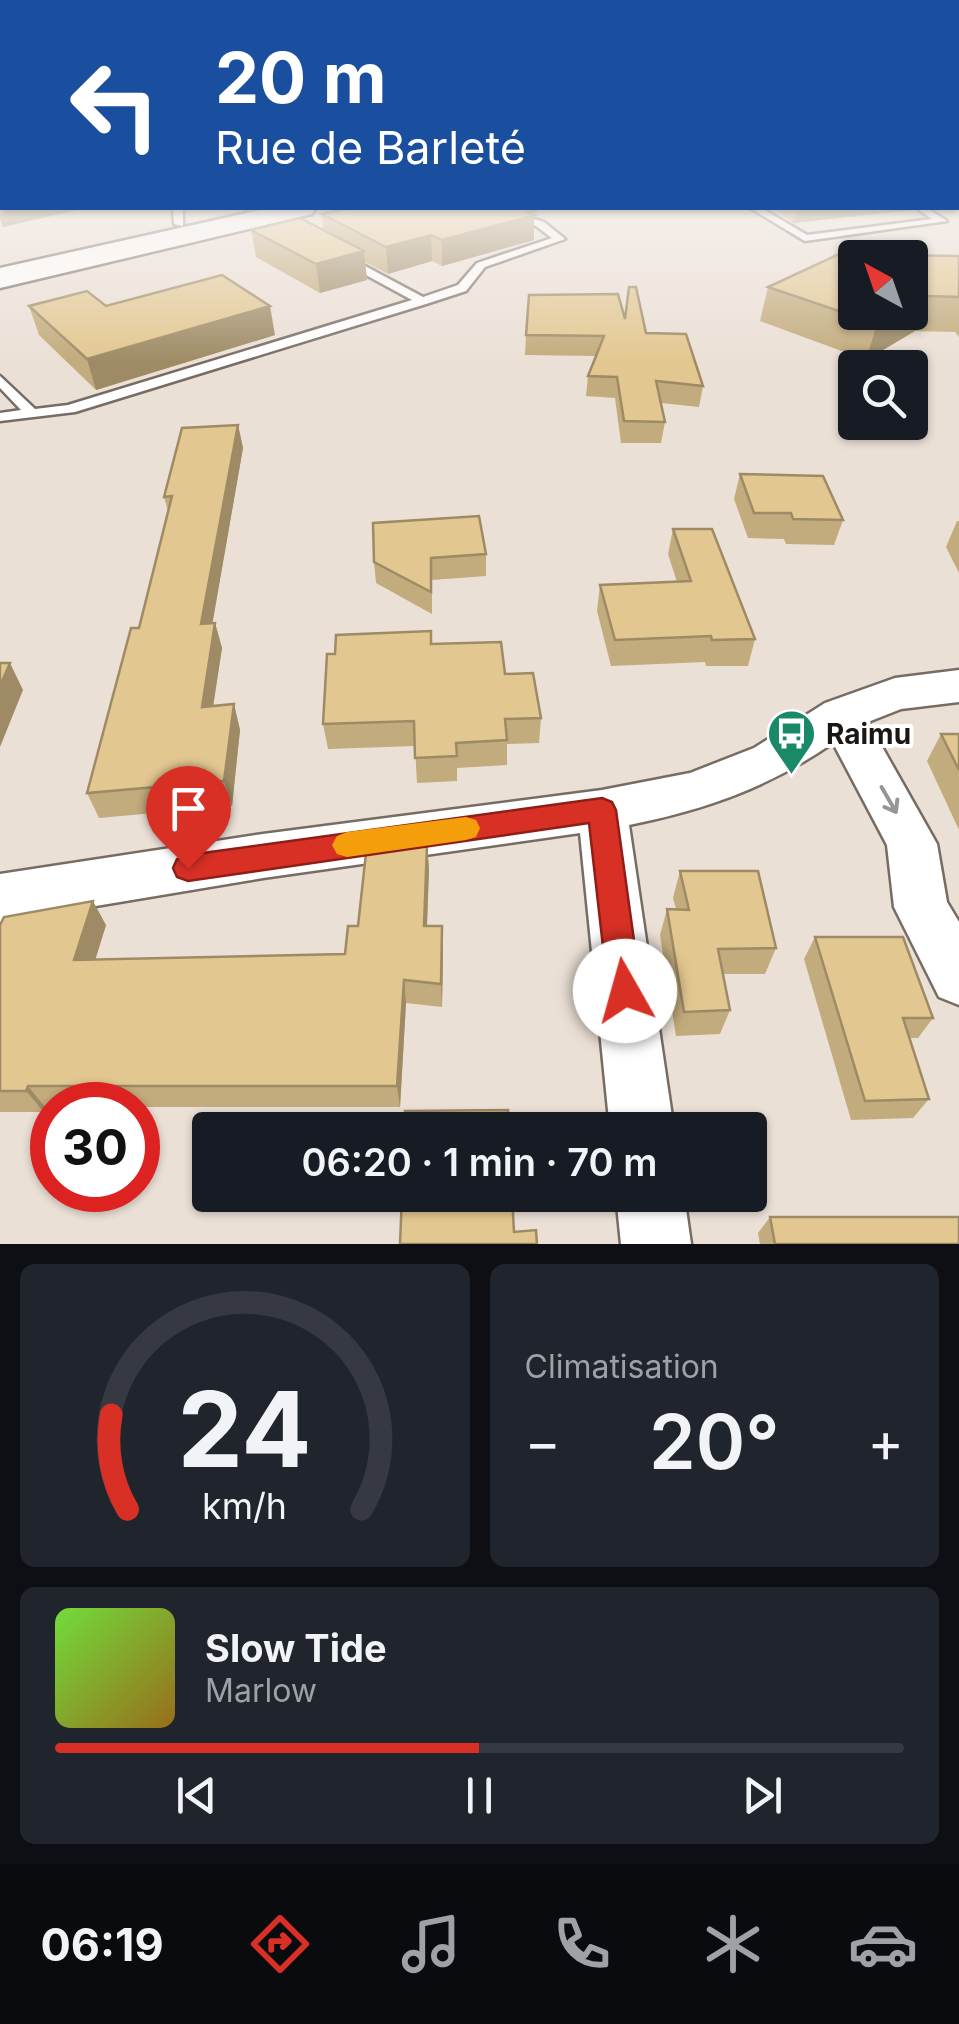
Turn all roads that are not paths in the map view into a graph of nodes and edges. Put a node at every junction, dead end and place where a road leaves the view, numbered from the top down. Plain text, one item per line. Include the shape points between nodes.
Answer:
1 (69, 246) edge
2 (129, 246) edge
3 (539, 246) edge
4 (327, 250) edge
5 (0, 265) edge
6 (0, 278) edge
7 (422, 301) junction
8 (0, 380) edge
9 (28, 414) junction
10 (0, 417) edge
11 (959, 686) edge
12 (841, 714) junction
13 (602, 810) junction
14 (0, 898) edge
15 (959, 977) edge
16 (640, 1112) edge
17 (652, 1212) edge
18 (656, 1244) edge

1 - 5 main road
2 - 6 main road
3 - 7 lane via 481,265 462,288
4 - 7 lane
7 - 9 lane via 70,409
8 - 9 lane
9 - 10 lane
11 - 12 street via 896,694
12 - 13 street via 731,780
12 -> 15 street via 912,844 921,907
13 - 14 street
13 - 16 street
17 - 18 street

